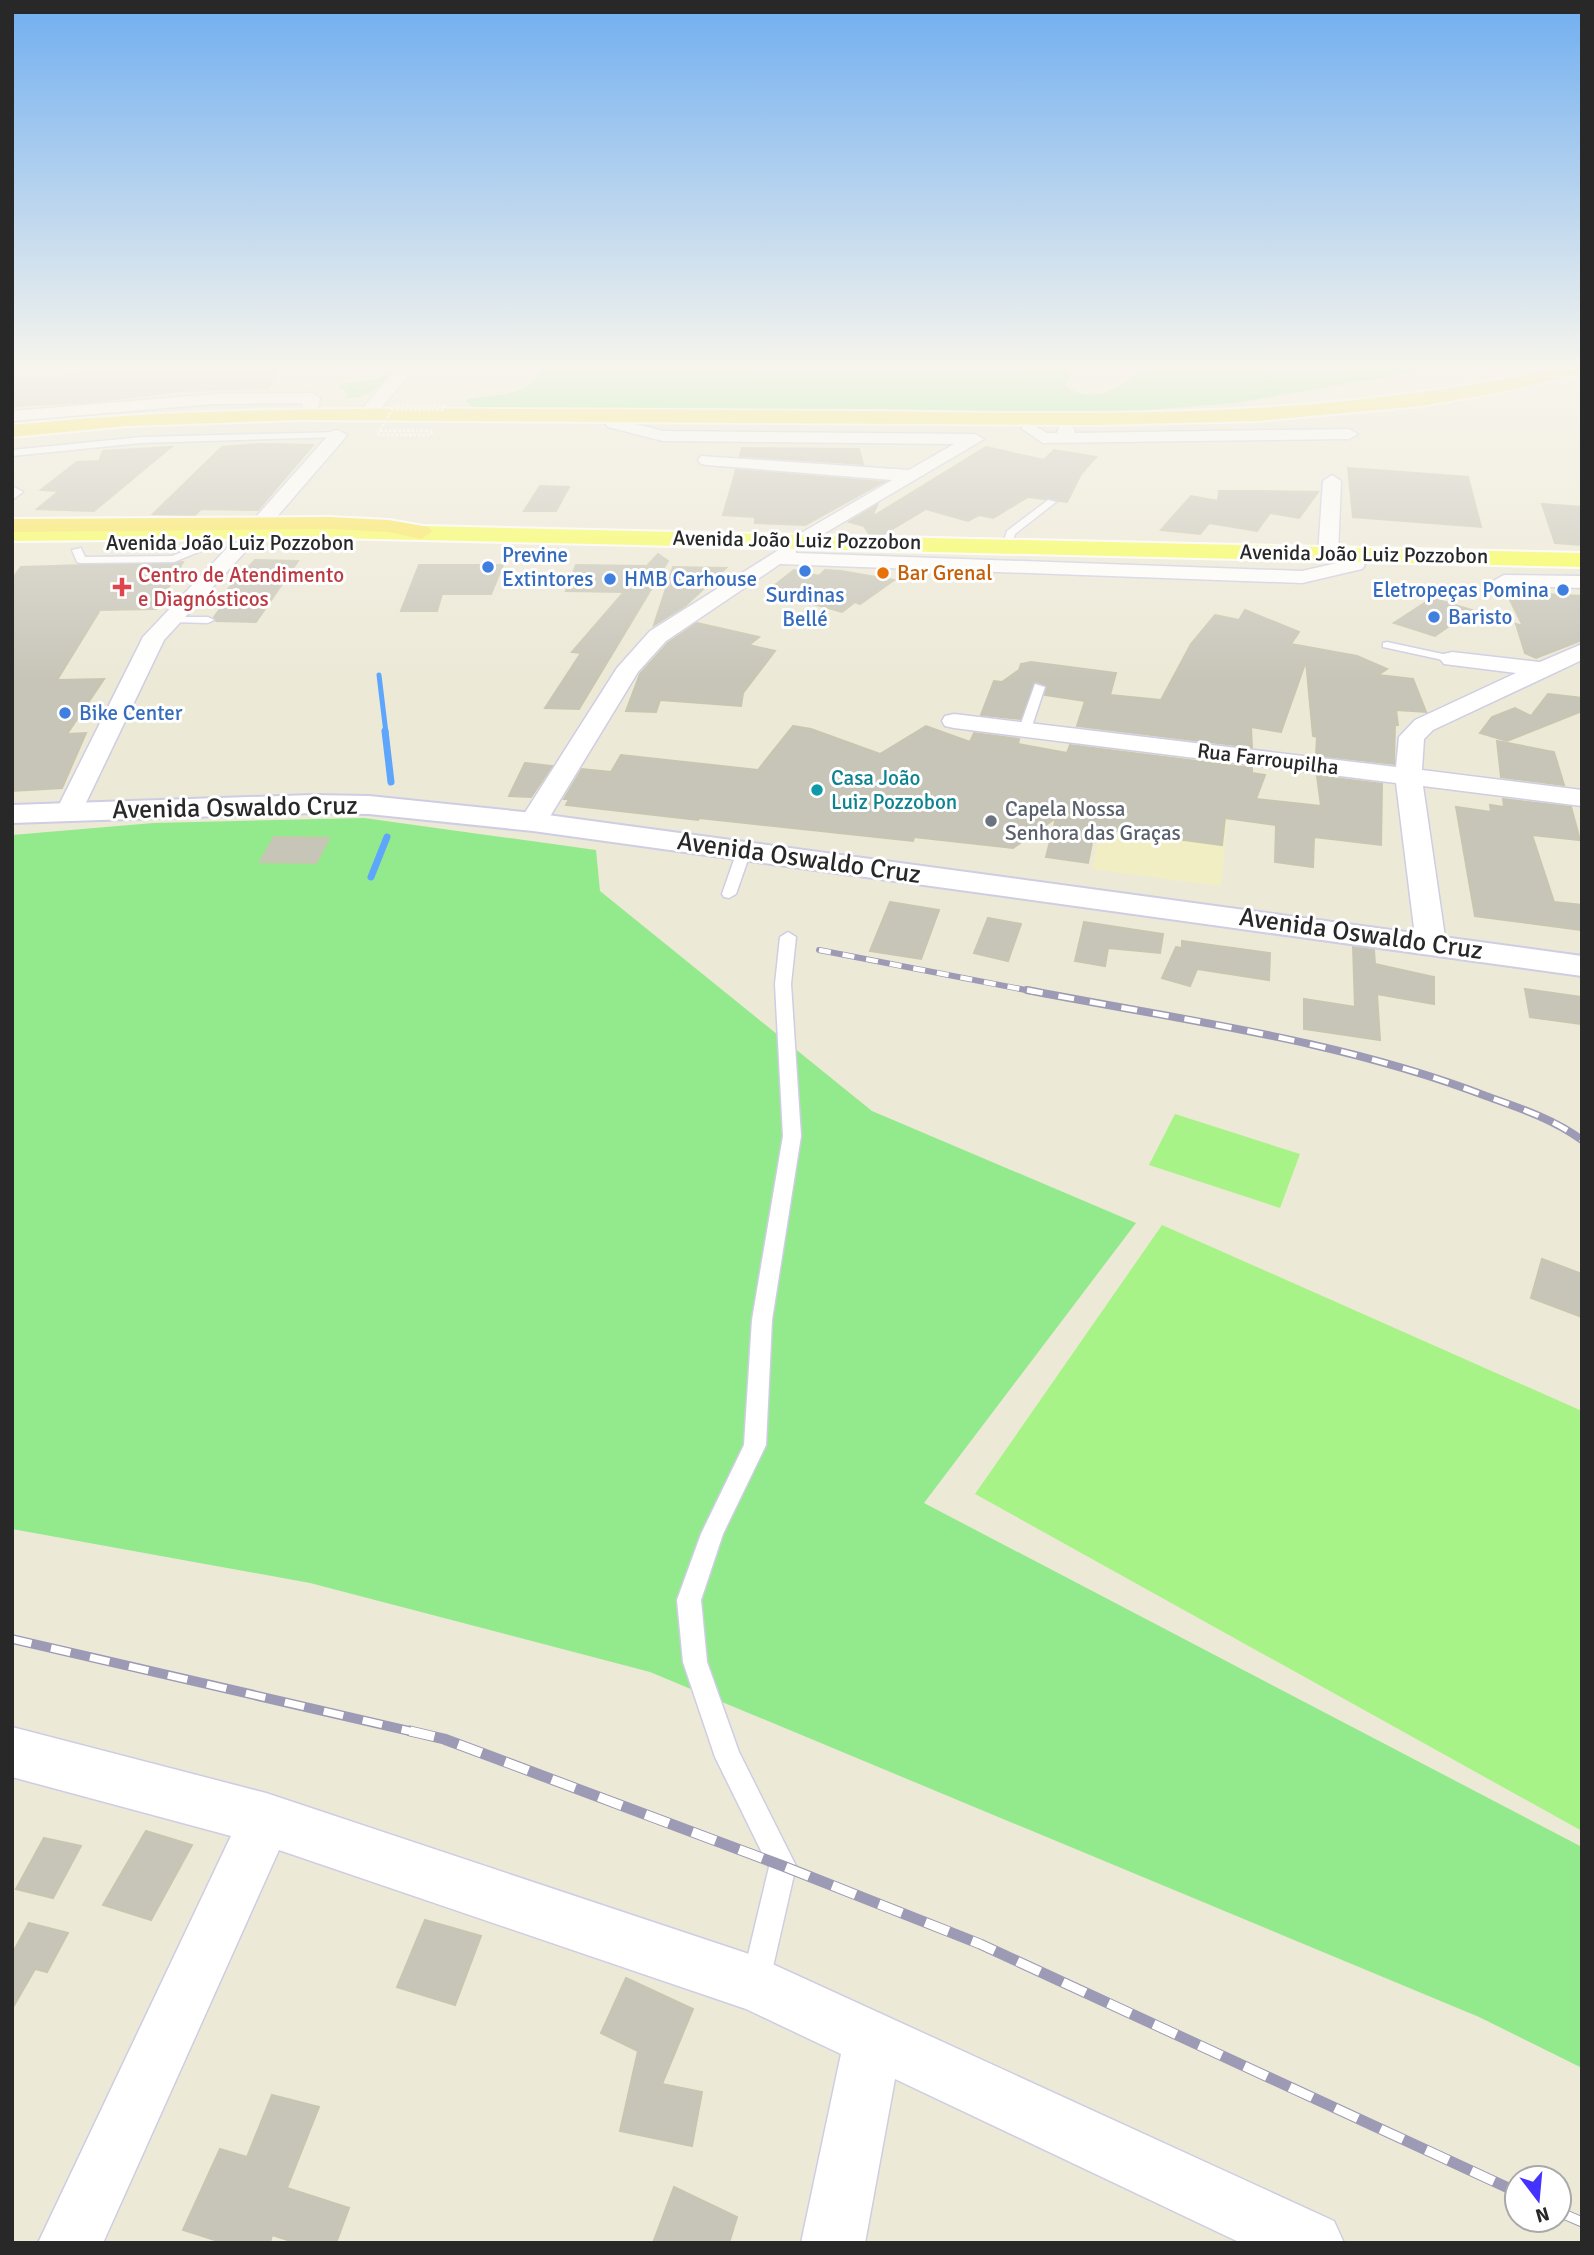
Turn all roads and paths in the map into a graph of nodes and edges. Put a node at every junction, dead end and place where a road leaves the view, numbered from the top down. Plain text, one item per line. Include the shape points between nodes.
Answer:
1 (307, 470) edge
2 (838, 470) edge
3 (922, 470) edge
4 (912, 476) junction
5 (1332, 481) dead end
6 (12, 489) edge
7 (12, 497) edge
8 (1052, 502) dead end
9 (262, 522) junction
10 (12, 526) edge
11 (12, 534) edge
12 (421, 538) junction
13 (12, 545) edge
14 (1006, 546) junction
15 (238, 548) junction
16 (789, 549) junction
17 (12, 550) edge
18 (1328, 554) junction
19 (1582, 560) edge
20 (1582, 570) edge
21 (1504, 581) dead end
22 (1582, 582) edge
23 (171, 619) junction
24 (208, 620) dead end
25 (1387, 645) dead end
26 (1582, 652) edge
27 (1452, 659) joint
28 (1545, 669) junction
29 (1582, 673) edge
30 (1039, 687) dead end
31 (954, 720) dead end
32 (1025, 729) junction
33 (1408, 776) junction
34 (1582, 798) edge
35 (69, 811) junction
36 (12, 814) edge
37 (533, 822) junction
38 (744, 851) junction
39 (729, 894) dead end
40 (788, 937) dead end
41 (1431, 943) junction
42 (1582, 965) edge
43 (12, 1752) edge
44 (267, 1819) junction
45 (755, 1984) junction
46 (873, 2039) junction
47 (69, 2243) edge
48 (833, 2243) edge
49 (1312, 2243) edge

1 - 9 street
2 - 4 street
3 - 4 street
4 - 16 street
5 - 18 street
6 - 7 lane via 18,492
8 - 14 lane via 1011,533
9 - 10 highway
9 - 12 highway via 378,525
11 - 12 main road, Avenida João Luiz Pozzobon via 248,530
12 - 13 main road, Avenida João Luiz Pozzobon
12 - 15 highway
12 - 16 main road, Avenida João Luiz Pozzobon
14 - 16 main road, Avenida João Luiz Pozzobon
14 - 18 main road, Avenida João Luiz Pozzobon
15 - 17 highway
15 - 23 street
16 - 20 main road, Avenida João Luiz Pozzobon
16 - 37 street via 658,636 629,668
18 - 19 main road, Avenida João Luiz Pozzobon
21 - 22 street
23 - 24 lane
23 - 35 street via 139,664
25 - 27 lane
26 - 28 street
27 - 28 street
28 - 29 street
28 - 33 street via 1416,730
30 - 32 lane
31 - 32 street, Rua Farroupilha
32 - 33 street, Rua Farroupilha
33 - 34 street, Rua Farroupilha
33 - 41 street
35 - 36 street, Avenida Oswaldo Cruz
35 - 37 street, Avenida Oswaldo Cruz via 369,805
37 - 38 street, Avenida Oswaldo Cruz
38 - 39 lane
38 - 41 street, Avenida Oswaldo Cruz
40 - 45 lane via 783,984 792,1136 762,1320 755,1445 712,1534 689,1600 695,1662 729,1757 783,1866
41 - 42 street, Avenida Oswaldo Cruz
43 - 44 street
44 - 45 street
44 - 47 street
45 - 46 street
46 - 48 street
46 - 49 street

